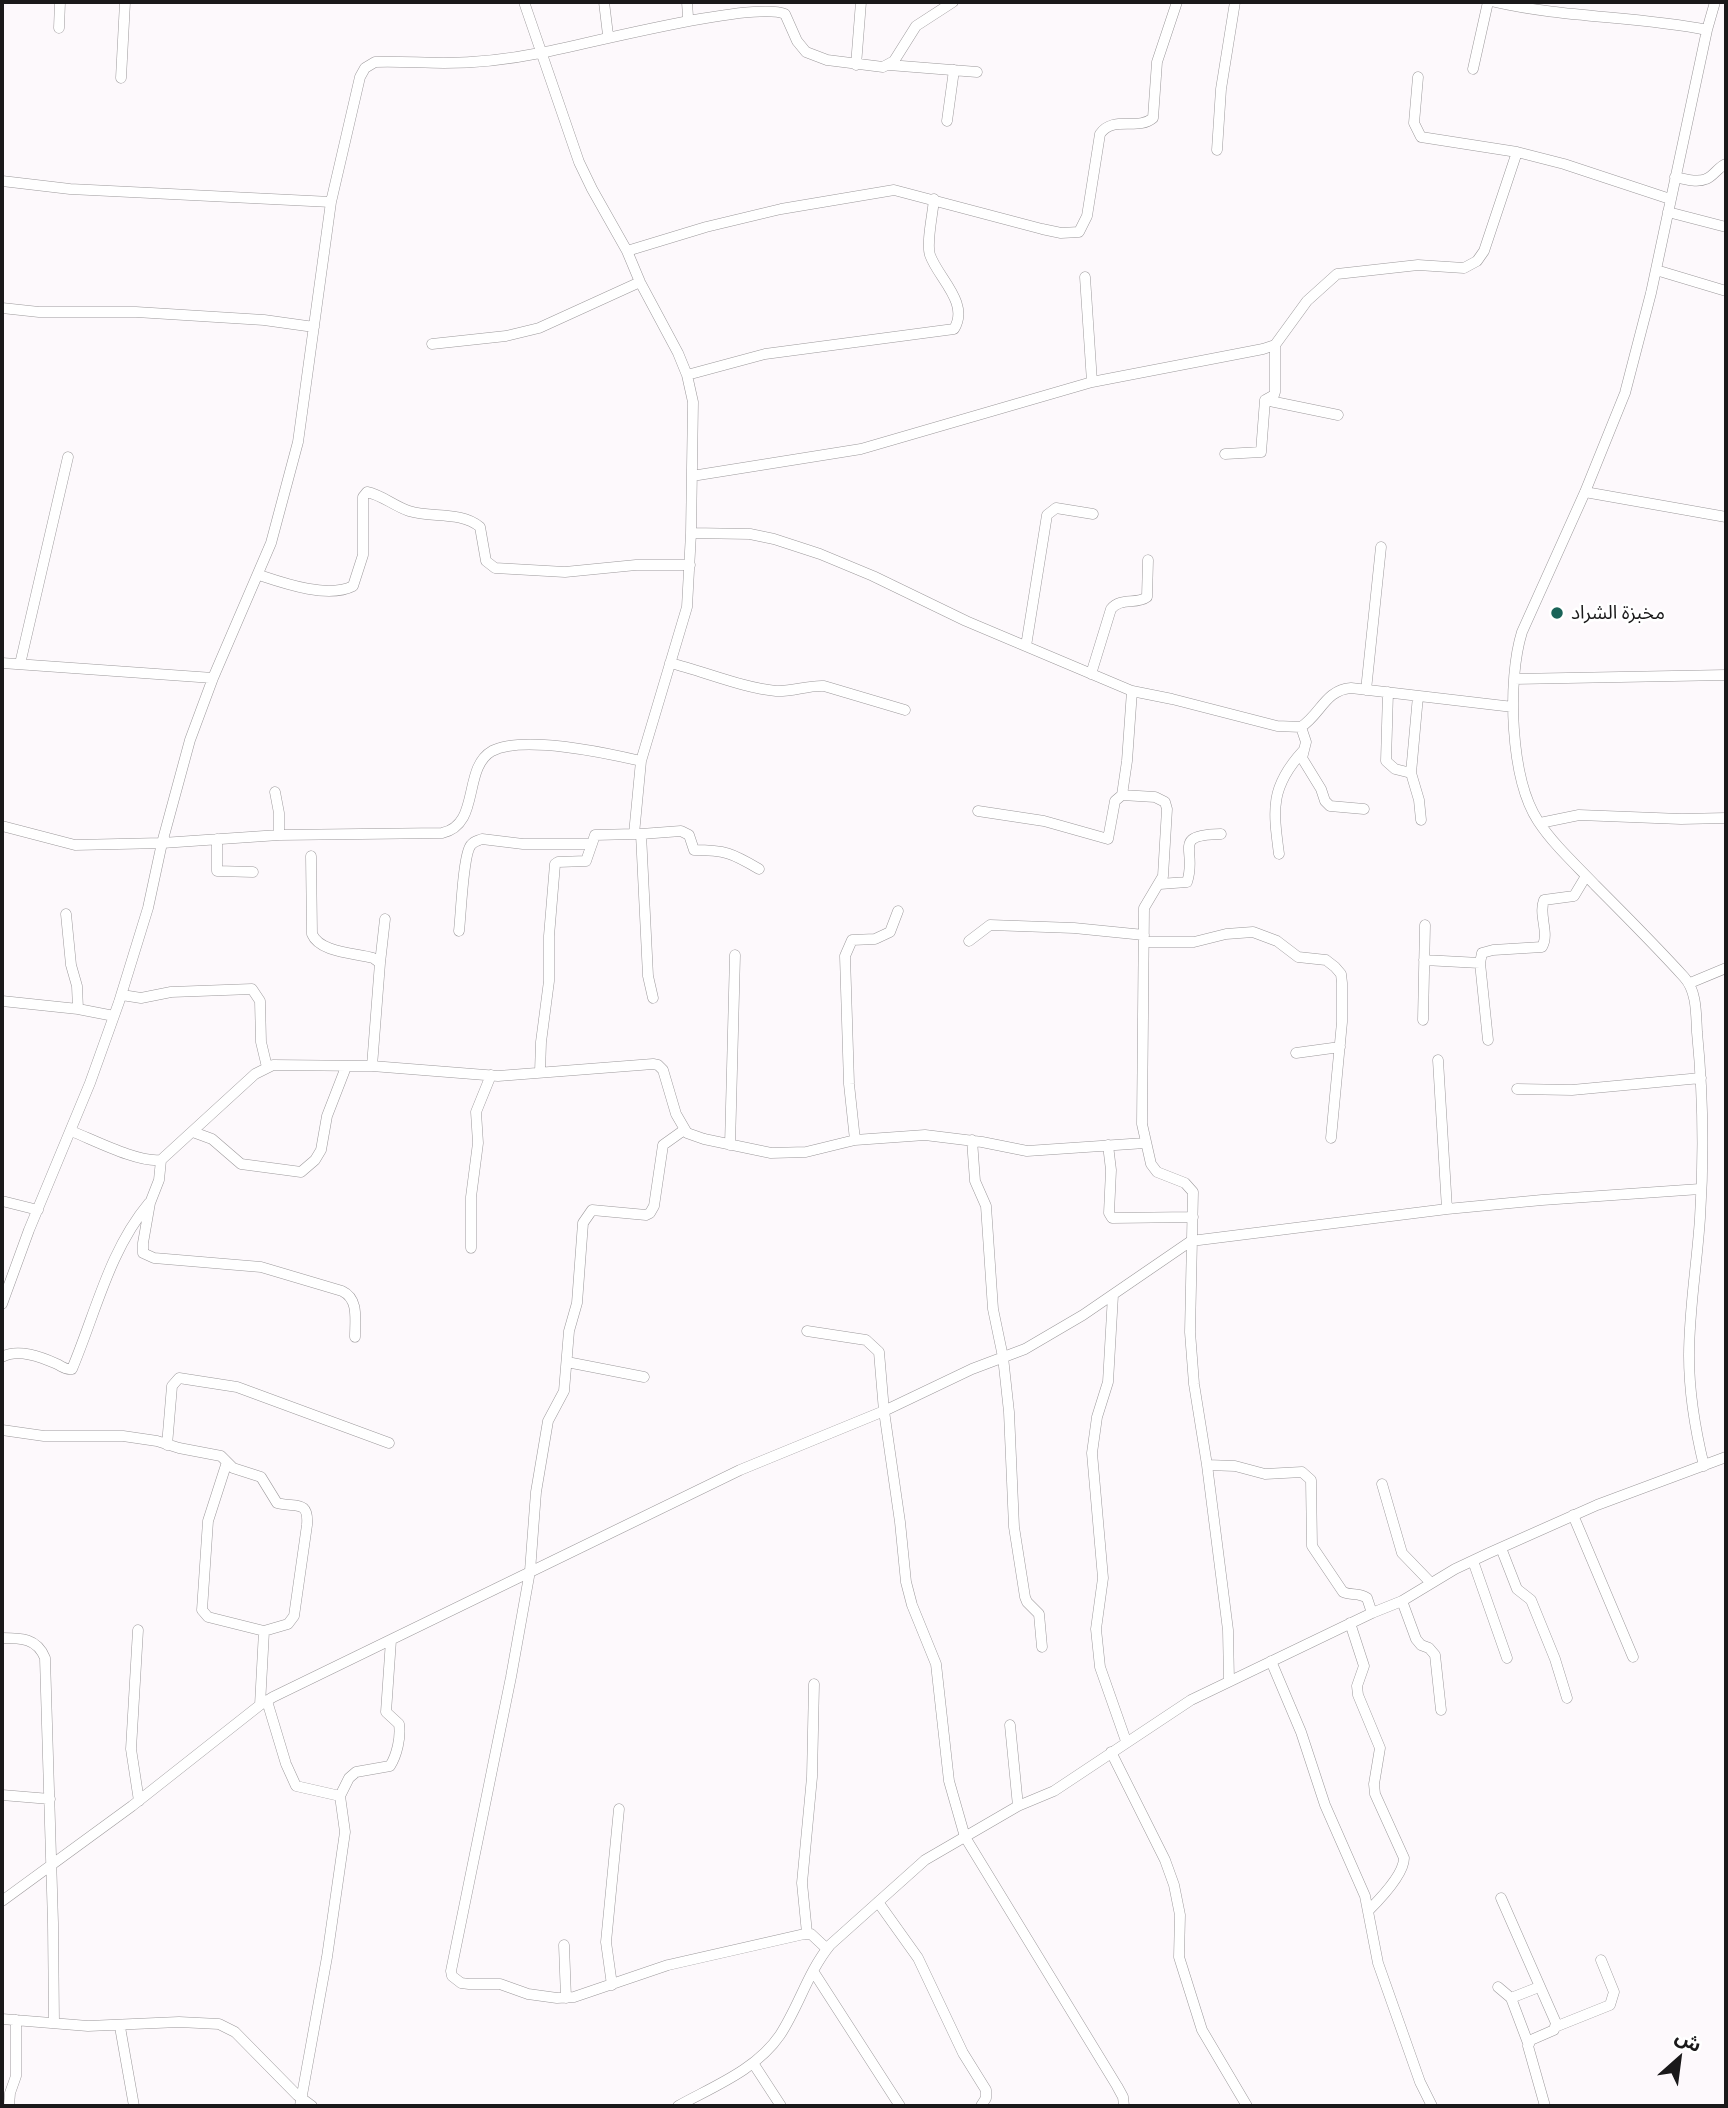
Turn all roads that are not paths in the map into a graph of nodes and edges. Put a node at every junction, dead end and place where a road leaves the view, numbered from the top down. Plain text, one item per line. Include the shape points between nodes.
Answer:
1 (60, 2) edge
2 (125, 2) edge
3 (524, 2) edge
4 (604, 2) edge
5 (687, 2) edge
6 (861, 2) edge
7 (953, 2) edge
8 (1177, 2) edge
9 (1235, 2) edge
10 (1488, 2) edge
11 (1495, 2) edge
12 (1716, 2) edge
13 (1522, 5) edge
14 (688, 17) junction
15 (59, 28) dead end
16 (1707, 30) junction
17 (608, 35) junction
18 (541, 53) junction
19 (856, 65) junction
20 (889, 65) junction
21 (1473, 69) dead end
22 (954, 70) junction
23 (976, 72) dead end
24 (1419, 77) dead end
25 (121, 78) dead end
26 (947, 121) dead end
27 (1217, 150) dead end
28 (1517, 152) junction
29 (1726, 164) edge
30 (1675, 177) junction
31 (2, 181) edge
32 (934, 199) junction
33 (1670, 199) junction
34 (331, 201) junction
35 (1668, 212) junction
36 (1726, 227) edge
37 (627, 251) junction
38 (1656, 270) junction
39 (1085, 276) dead end
40 (640, 282) junction
41 (1726, 291) edge
42 (2, 308) edge
43 (314, 327) junction
44 (432, 344) dead end
45 (1275, 345) junction
46 (687, 375) junction
47 (1092, 382) junction
48 (1265, 400) junction
49 (1338, 415) dead end
50 (1225, 454) dead end
51 (68, 457) dead end
52 (692, 476) junction
53 (1585, 492) junction
54 (1093, 514) dead end
55 (1726, 517) edge
56 (691, 533) junction
57 (1381, 547) dead end
58 (1149, 560) dead end
59 (690, 565) junction
60 (259, 575) junction
61 (1026, 646) junction
62 (2, 663) edge
63 (670, 663) junction
64 (20, 664) junction
65 (1091, 674) junction
66 (1726, 675) edge
67 (213, 678) junction
68 (1514, 680) junction
69 (1366, 690) junction
70 (1132, 691) junction
71 (1388, 692) junction
72 (1418, 696) junction
73 (1513, 707) junction
74 (905, 710) dead end
75 (1301, 727) junction
76 (1303, 750) junction
77 (641, 761) junction
78 (1411, 773) junction
79 (275, 792) dead end
80 (1122, 795) junction
81 (1364, 808) dead end
82 (978, 811) dead end
83 (1726, 818) edge
84 (1421, 820) dead end
85 (1540, 823) junction
86 (2, 826) edge
87 (637, 834) junction
88 (1221, 834) dead end
89 (279, 835) junction
90 (217, 839) junction
91 (162, 843) junction
92 (592, 844) junction
93 (1279, 854) dead end
94 (311, 856) dead end
95 (759, 869) dead end
96 (253, 872) dead end
97 (1584, 879) junction
98 (1160, 884) junction
99 (898, 911) dead end
100 (66, 914) dead end
101 (385, 919) dead end
102 (1425, 925) dead end
103 (459, 931) dead end
104 (1144, 938) junction
105 (969, 941) dead end
106 (734, 955) dead end
107 (1424, 960) junction
108 (1480, 963) junction
109 (380, 964) junction
110 (1726, 968) edge
111 (1691, 988) junction
112 (122, 995) junction
113 (653, 998) dead end
114 (2, 1001) edge
115 (78, 1009) junction
116 (114, 1016) junction
117 (1423, 1020) dead end
118 (1488, 1040) dead end
119 (1340, 1047) junction
120 (1296, 1053) dead end
121 (1438, 1060) dead end
122 (346, 1066) junction
123 (372, 1066) junction
124 (267, 1067) junction
125 (540, 1072) junction
126 (491, 1075) junction
127 (1701, 1078) junction
128 (1517, 1089) dead end
129 (684, 1130) junction
130 (71, 1131) junction
131 (194, 1132) junction
132 (1331, 1138) dead end
133 (855, 1140) junction
134 (972, 1140) junction
135 (1144, 1143) junction
136 (730, 1145) junction
137 (1108, 1145) junction
138 (161, 1160) junction
139 (1700, 1189) junction
140 (2, 1201) edge
141 (150, 1203) junction
142 (1447, 1209) junction
143 (38, 1210) junction
144 (1193, 1217) junction
145 (1191, 1241) junction
146 (471, 1248) dead end
147 (1114, 1295) junction
148 (2, 1304) edge
149 (807, 1331) dead end
150 (355, 1337) dead end
151 (2, 1357) edge
152 (1003, 1357) junction
153 (567, 1362) junction
154 (644, 1377) dead end
155 (884, 1411) junction
156 (2, 1430) edge
157 (390, 1443) dead end
158 (167, 1444) junction
159 (1726, 1457) edge
160 (227, 1462) junction
161 (1207, 1465) junction
162 (1704, 1466) junction
163 (1382, 1484) dead end
164 (1573, 1515) junction
165 (1500, 1548) junction
166 (1473, 1561) junction
167 (530, 1571) junction
168 (1431, 1583) junction
169 (1402, 1601) junction
170 (1372, 1613) junction
171 (1350, 1623) junction
172 (138, 1630) dead end
173 (264, 1631) junction
174 (2, 1639) edge
175 (391, 1640) junction
176 (1042, 1647) dead end
177 (1633, 1657) dead end
178 (1507, 1658) dead end
179 (1271, 1661) junction
180 (1228, 1681) junction
181 (814, 1684) dead end
182 (1567, 1699) dead end
183 (264, 1703) junction
184 (1441, 1710) dead end
185 (1010, 1726) dead end
186 (1126, 1741) junction
187 (1111, 1752) junction
188 (2, 1795) edge
189 (340, 1796) junction
190 (50, 1799) junction
191 (139, 1801) junction
192 (1018, 1806) junction
193 (619, 1809) dead end
194 (965, 1837) junction
195 (51, 1865) junction
196 (1501, 1898) dead end
197 (2, 1901) edge
198 (878, 1902) junction
199 (1368, 1910) junction
200 (807, 1933) junction
201 (564, 1945) dead end
202 (827, 1949) junction
203 (1601, 1960) dead end
204 (813, 1971) junction
205 (612, 1985) junction
206 (1498, 1987) dead end
207 (1539, 1987) junction
208 (566, 1998) junction
209 (1511, 1998) junction
210 (2, 2019) edge
211 (16, 2020) junction
212 (54, 2024) junction
213 (120, 2026) junction
214 (1555, 2027) junction
215 (1528, 2043) junction
216 (753, 2063) junction
217 (301, 2103) edge
218 (9, 2106) edge
219 (134, 2106) edge
220 (312, 2106) edge
221 (678, 2106) edge
222 (782, 2106) edge
223 (900, 2106) edge
224 (981, 2106) edge
225 (1124, 2106) edge
226 (1247, 2106) edge
227 (1432, 2106) edge
228 (1545, 2106) edge

1 - 15 street
2 - 25 street
3 - 18 street
4 - 17 street
5 - 14 street
6 - 19 street
7 - 20 street via 916,26
8 - 32 street via 1157,61 1153,118 1109,125 1100,134 1082,230 1074,234 1042,229
9 - 27 street
10 - 21 street
11 - 13 street
12 - 16 street
13 - 16 street
14 - 17 street
14 - 19 street via 736,8 774,8 785,14 806,52
16 - 30 street
17 - 18 street
18 - 34 street via 446,63 370,64 360,76
18 - 37 street via 579,162
19 - 20 street
20 - 22 street
22 - 23 street
22 - 26 street
24 - 28 street via 1415,123 1421,137
28 - 33 street
28 - 45 street via 1484,251 1474,264 1337,274 1307,301
29 - 30 street via 1706,179
30 - 33 street
31 - 34 street via 70,189
32 - 37 street via 894,190 855,196 706,227
32 - 46 street via 929,250 957,301 954,329 765,354
33 - 35 street
34 - 43 street
35 - 36 street
35 - 38 street
37 - 40 street
38 - 41 street
38 - 53 street via 1625,393
39 - 47 street
40 - 44 street via 539,328
40 - 46 street
42 - 43 street via 136,312
43 - 60 street via 298,442
45 - 47 street
45 - 48 street via 1275,392
46 - 52 street via 693,402
47 - 52 street via 861,450
48 - 49 street
48 - 50 street via 1261,452
51 - 64 street
52 - 56 street
53 - 55 street
53 - 68 street via 1527,616
54 - 61 street via 1055,508 1047,514
56 - 59 street
56 - 61 street via 750,534 820,554
57 - 69 street
58 - 65 street via 1147,597 1111,609
59 - 60 street via 565,572 495,568 486,561 476,524 408,511 368,492 363,496 363,555 350,588 302,588
59 - 63 street via 687,607
60 - 67 street
61 - 65 street
62 - 64 street
63 - 74 street via 768,690 824,686
63 - 77 street
64 - 67 street
65 - 70 street
66 - 68 street
67 - 91 street via 186,751
68 - 73 street
69 - 71 street
69 - 75 street via 1334,693
70 - 75 street via 1277,726
70 - 80 street
71 - 72 street
71 - 78 street via 1386,761
72 - 73 street
72 - 78 street
73 - 85 street via 1523,782
75 - 76 street
76 - 81 street via 1302,758 1330,806
76 - 93 street via 1276,796
77 - 87 street
77 - 89 street via 564,747 505,747 480,764 461,821 452,831
78 - 84 street
79 - 89 street
80 - 82 street via 1115,802 1108,839 1044,821
80 - 98 street via 1165,802 1166,853
83 - 85 street via 1580,815
85 - 97 street
86 - 91 street via 75,845
87 - 92 street via 595,835
87 - 95 street via 681,831 689,835 694,850 733,853
87 - 113 street
88 - 98 street via 1199,834 1192,839 1186,882
89 - 90 street
90 - 91 street
90 - 96 street via 217,871
91 - 112 street
92 - 103 street via 475,841 466,864
92 - 125 street via 584,863 555,864
94 - 109 street via 314,939 325,947 373,958
97 - 108 street via 1574,896 1544,900 1546,938 1542,947 1484,951
97 - 111 street
98 - 104 street via 1144,908
99 - 133 street via 890,932 875,939 852,940 846,948
100 - 115 street
101 - 109 street
102 - 107 street
104 - 105 street via 990,925
104 - 119 street via 1194,942 1253,932 1277,941 1298,957 1331,962 1342,983
104 - 135 street
106 - 136 street
107 - 108 street
107 - 117 street
108 - 118 street
109 - 123 street
110 - 111 street
111 - 127 street
112 - 116 street
112 - 124 street via 141,998 171,992 252,989 260,1001
114 - 115 street
115 - 116 street
116 - 130 street
119 - 120 street
119 - 132 street
121 - 142 street
122 - 123 street
122 - 124 street
122 - 131 street via 327,1116 321,1150 301,1172 242,1164 212,1139
123 - 126 street
124 - 131 street
125 - 126 street
125 - 129 street via 658,1065
126 - 146 street via 476,1112
127 - 128 street via 1572,1090
127 - 139 street
129 - 136 street
129 - 153 street via 663,1145 650,1213 592,1210 585,1218
130 - 138 street via 130,1154
130 - 143 street
131 - 138 street
133 - 134 street via 925,1135
133 - 136 street via 792,1153
134 - 137 street via 1027,1151
134 - 152 street via 975,1181 986,1206 993,1309
135 - 137 street
135 - 144 street via 1157,1172 1185,1183 1193,1192
137 - 144 street via 1112,1218
138 - 141 street
139 - 142 street
139 - 162 street via 1689,1360 1695,1431
140 - 143 street
141 - 150 street via 143,1253 154,1258 261,1267 342,1291 354,1301
141 - 151 street via 116,1253 72,1368 20,1354
142 - 145 street
143 - 148 street
144 - 145 street
145 - 147 street
145 - 161 street via 1190,1332
147 - 152 street via 1051,1335
147 - 186 street via 1108,1381 1092,1453 1103,1578 1097,1614 1100,1667
149 - 155 street via 873,1345 879,1352
152 - 155 street
152 - 176 street via 1014,1527 1025,1597 1039,1614
153 - 154 street
153 - 167 street via 564,1391 548,1422 536,1492
155 - 167 street via 740,1470
155 - 194 street via 906,1582 936,1664 949,1782
156 - 158 street via 44,1436 122,1436
157 - 158 street via 237,1387 179,1378 172,1386
158 - 160 street via 221,1456
159 - 162 street
160 - 173 street via 207,1530 202,1610 208,1617
160 - 173 street via 261,1477 277,1503 302,1506 308,1513 293,1620
161 - 170 street via 1307,1475 1315,1553 1343,1592 1367,1598
161 - 180 street via 1228,1630
162 - 164 street
163 - 168 street via 1402,1553
164 - 165 street
164 - 177 street
165 - 166 street
165 - 182 street via 1517,1589 1531,1600
166 - 168 street
166 - 178 street
167 - 175 street
167 - 208 street via 451,1971 461,1983 500,1984 528,1994
168 - 169 street
169 - 170 street
169 - 184 street via 1416,1639 1436,1655
170 - 171 street
171 - 179 street
171 - 199 street via 1364,1666 1358,1695 1380,1748 1375,1794 1404,1858 1401,1870
172 - 191 street via 131,1749
173 - 183 street
174 - 190 street via 29,1640 45,1658
175 - 183 street
175 - 189 street via 385,1705 400,1729 395,1757 387,1768 356,1772
179 - 180 street
179 - 199 street
180 - 186 street
181 - 200 street via 812,1777 802,1883
183 - 189 street via 296,1786
183 - 191 street
185 - 192 street
186 - 187 street
187 - 192 street via 1054,1791
187 - 226 street via 1174,1885 1180,1915 1179,1957 1202,2030
188 - 190 street
189 - 217 street via 345,1832
190 - 195 street
191 - 195 street
192 - 194 street
193 - 205 street via 606,1942
194 - 198 street via 915,1867
194 - 225 street via 1117,2086
195 - 197 street
195 - 212 street
196 - 207 street
198 - 202 street
198 - 224 street via 918,1958 963,2053 986,2090
199 - 227 street via 1378,1963 1419,2082
200 - 202 street
200 - 205 street via 668,1965
201 - 208 street
202 - 204 street
203 - 214 street via 1614,1992 1610,2005
204 - 216 street via 779,2036
204 - 223 street
205 - 208 street
206 - 209 street
207 - 209 street
207 - 214 street
209 - 215 street
210 - 211 street
211 - 212 street
211 - 218 street via 16,2076
212 - 213 street
213 - 217 street via 202,2022 227,2027
213 - 219 street
214 - 215 street
215 - 228 street
216 - 221 street
216 - 222 street
217 - 220 street

